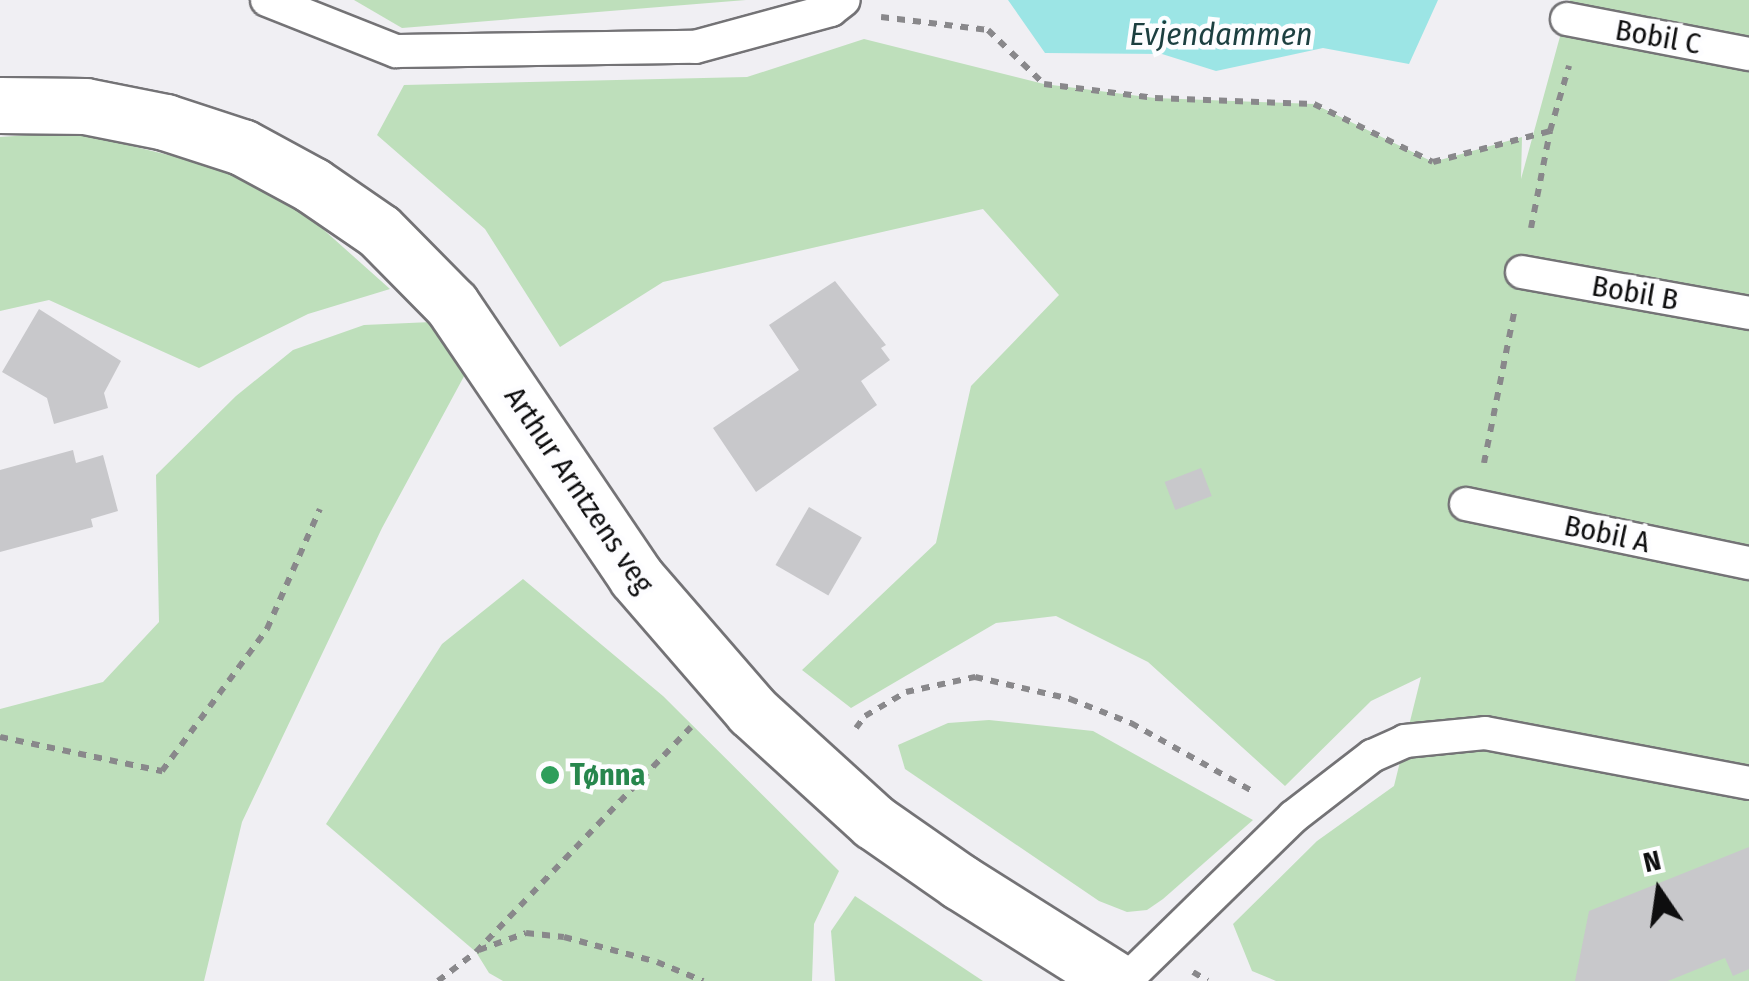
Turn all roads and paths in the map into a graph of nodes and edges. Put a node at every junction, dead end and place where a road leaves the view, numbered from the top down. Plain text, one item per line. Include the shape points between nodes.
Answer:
1 (267, 0) edge
2 (837, 5) edge
3 (1575, 21) joint
4 (1749, 54) edge
5 (0, 105) edge
6 (1522, 272) dead end
7 (1749, 314) edge
8 (1466, 504) dead end
9 (320, 509) dead end
10 (1749, 563) edge
11 (693, 726) dead end
12 (854, 730) dead end
13 (0, 737) edge
14 (1749, 784) edge
15 (1293, 817) junction
16 (476, 952) junction
17 (438, 981) edge
18 (702, 981) edge
19 (1117, 981) edge
20 (1126, 981) edge

1 - 2 lane via 396,51 695,47
2 - 3 path via 988,30 1044,84 1155,98 1314,104 1433,162 1550,131
3 - 4 lane, Bobil C
5 - 19 street, Arthur Arntzens veg via 84,106 242,146 378,231 452,305 636,578 752,711 874,822
6 - 7 lane, Bobil B
8 - 10 lane, Bobil A
9 - 13 path via 267,629 162,771
11 - 16 path
12 - 15 path via 906,692 974,677 1070,698 1131,723
14 - 15 lane via 1485,733 1405,741 1372,756
15 - 20 lane
16 - 17 path
16 - 18 path via 526,933 564,937

